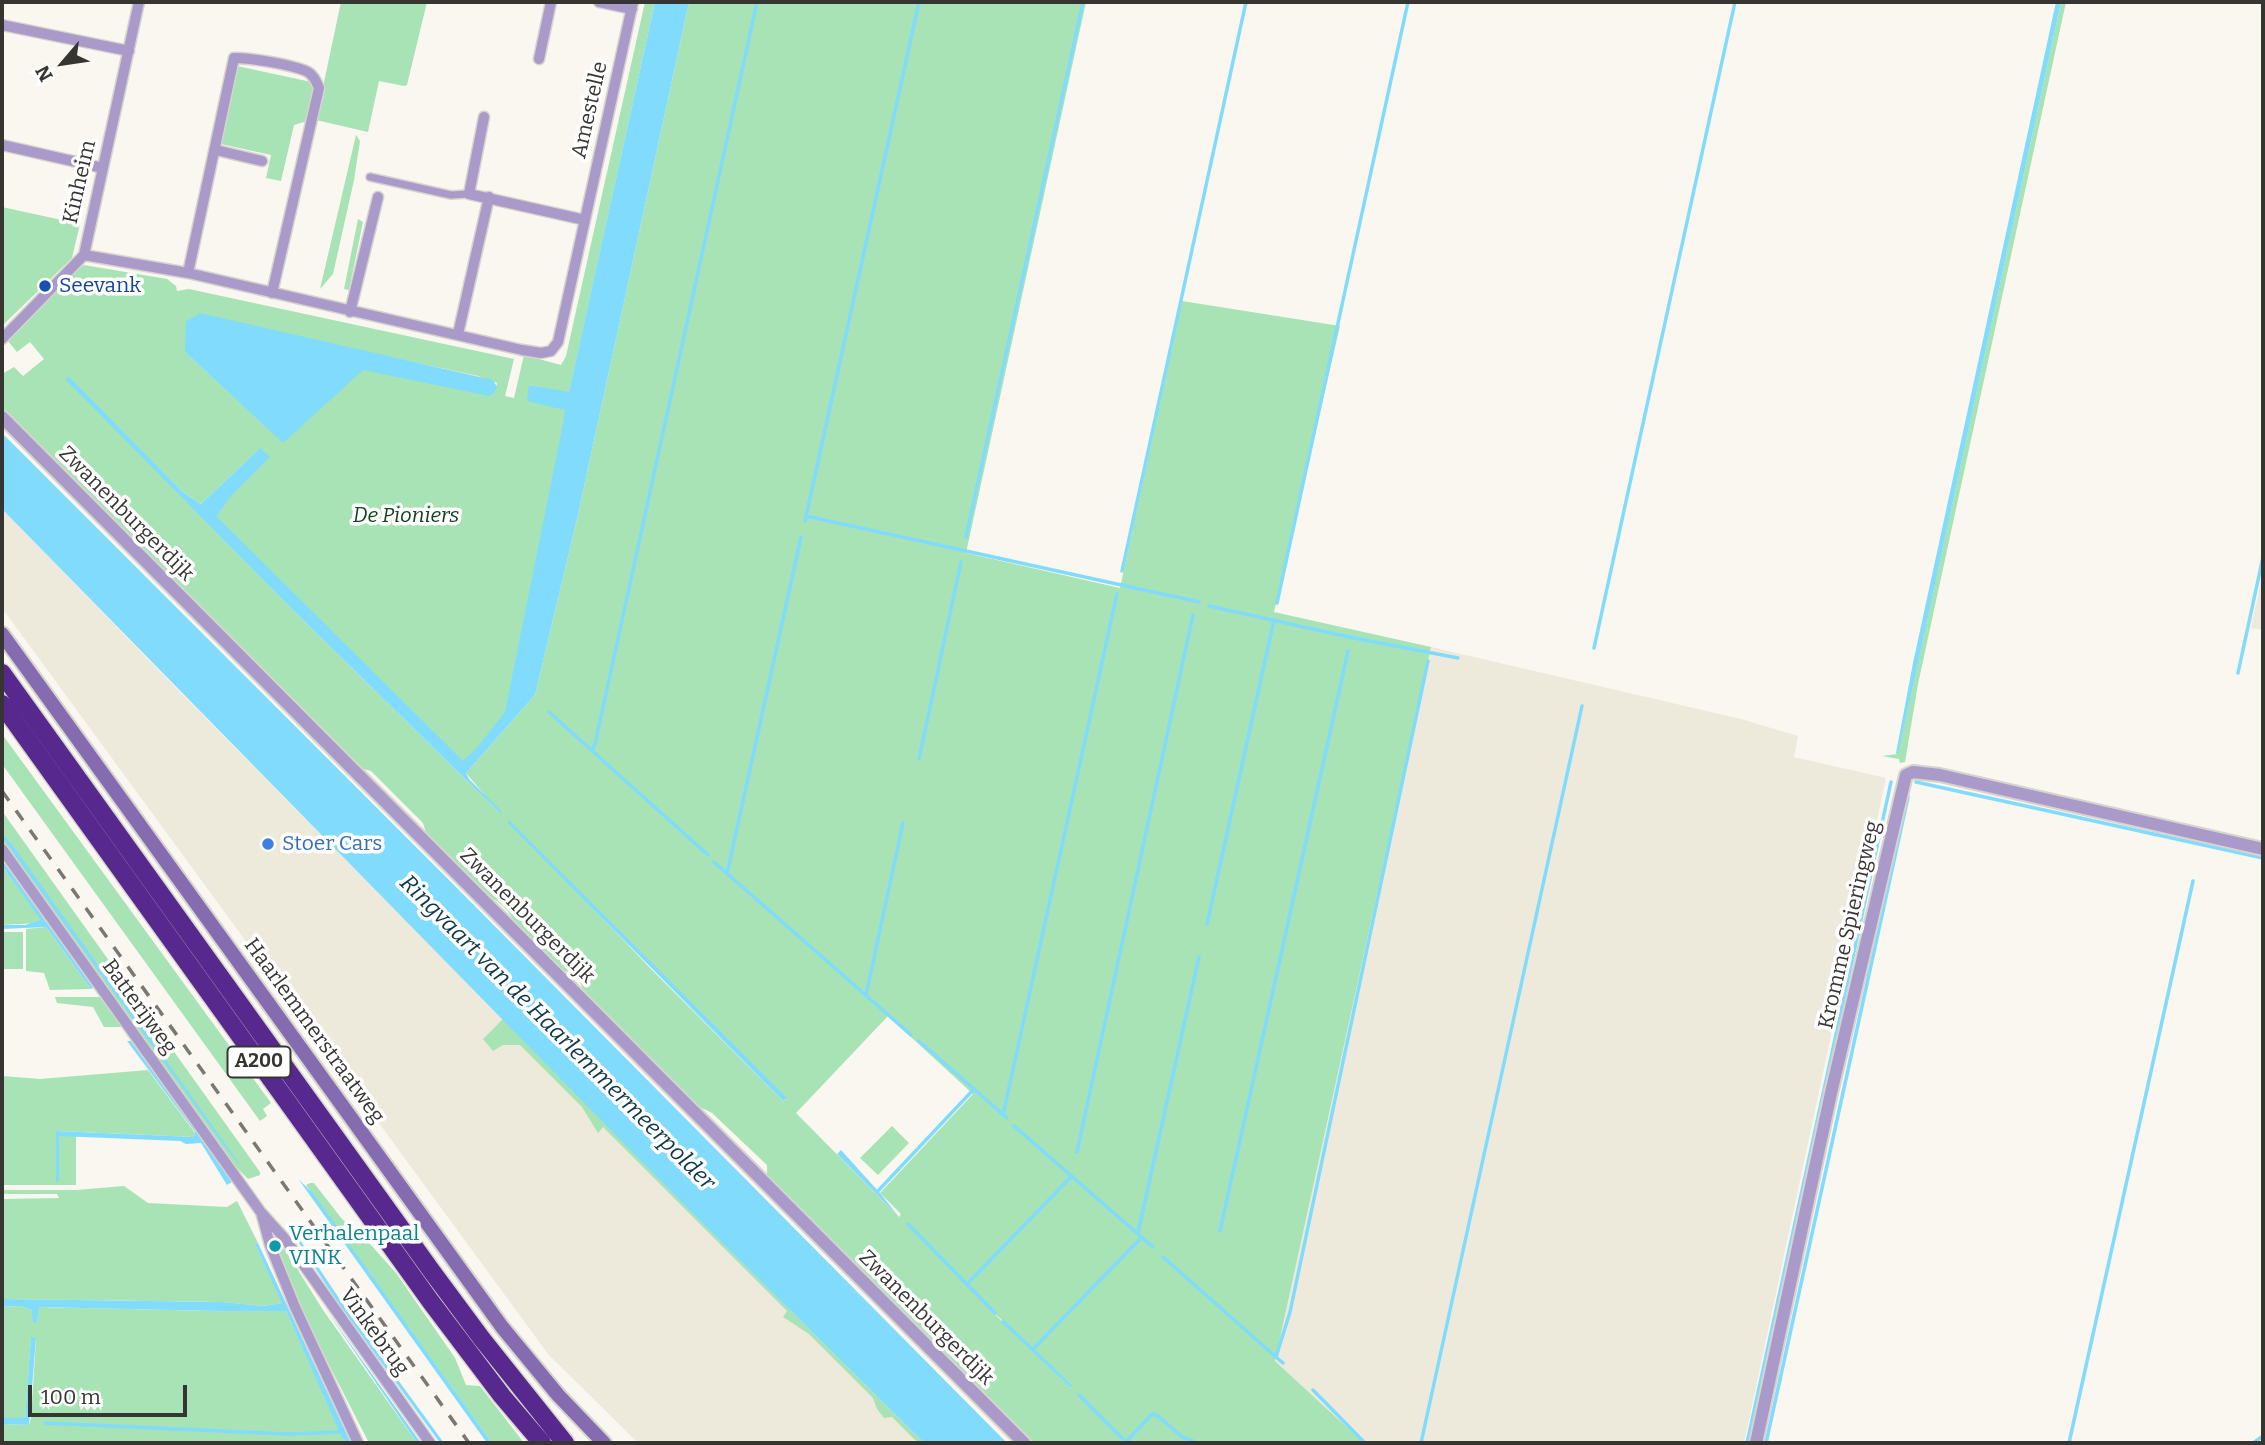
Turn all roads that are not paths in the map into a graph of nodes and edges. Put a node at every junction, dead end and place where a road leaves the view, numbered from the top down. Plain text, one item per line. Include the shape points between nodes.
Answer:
1 (139, 2) edge
2 (551, 2) edge
3 (599, 2) edge
4 (633, 6) edge
5 (2, 25) edge
6 (129, 51) junction
7 (539, 59) dead end
8 (484, 117) dead end
9 (2, 145) edge
10 (216, 150) junction
11 (262, 161) dead end
12 (103, 168) junction
13 (370, 177) dead end
14 (469, 194) junction
15 (378, 197) dead end
16 (489, 197) junction
17 (585, 220) junction
18 (84, 255) junction
19 (188, 273) junction
20 (272, 293) junction
21 (349, 312) junction
22 (458, 334) junction
23 (2, 339) edge
24 (2, 417) edge
25 (2, 634) edge
26 (2, 673) edge
27 (2, 704) edge
28 (2, 849) edge
29 (2263, 849) edge
30 (245, 1187) joint
31 (260, 1211) junction
32 (554, 1439) edge
33 (358, 1443) edge
34 (430, 1443) edge
35 (571, 1443) edge
36 (604, 1443) edge
37 (1024, 1443) edge
38 (1756, 1443) edge

1 - 6 street, Kinheim
2 - 7 street
3 - 4 street, Amestelle
4 - 17 street, Amestelle
5 - 6 street
6 - 12 street, Kinheim
8 - 14 street
9 - 12 street
10 - 11 street
10 - 19 street
10 - 20 street via 234,58 307,71 316,79 319,88
12 - 18 street, Kinheim
13 - 14 street via 452,195
14 - 16 street
15 - 21 street
16 - 17 street
16 - 22 street
17 - 22 street, Amestelle via 558,342 551,351 522,350
18 - 19 street
18 - 23 street, Kinheim
19 - 20 street
20 - 21 street
21 - 22 street
24 - 37 street, Zwanenburgerdijk
25 - 36 main road, Haarlemmerstraatweg via 437,1240 502,1327
26 - 32 highway, A200
27 - 32 highway, A200 via 431,1302 502,1396
28 - 30 street, Batterijweg
29 - 38 street, Kromme Spieringweg via 1940,775 1906,775 1828,1106
30 - 31 street, Vinkebrug
31 - 33 street, Vinkebrug via 295,1307
31 - 34 street, Vinkebrug via 286,1240
32 - 35 highway, A200

